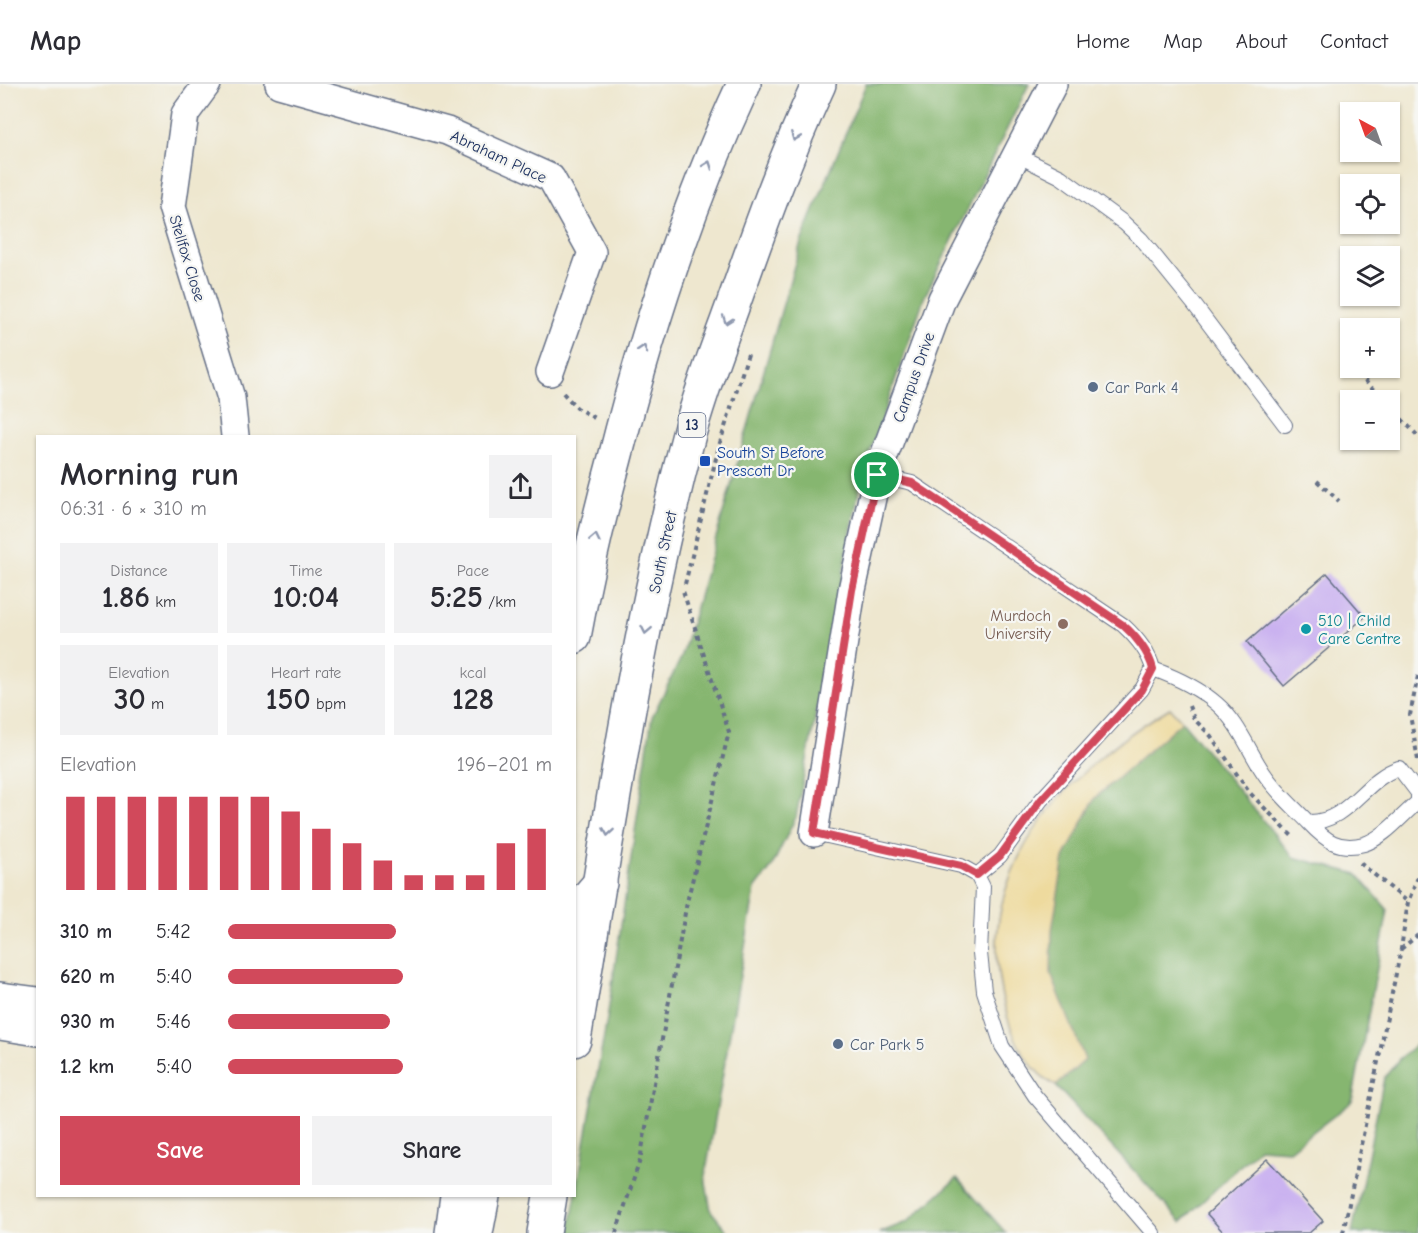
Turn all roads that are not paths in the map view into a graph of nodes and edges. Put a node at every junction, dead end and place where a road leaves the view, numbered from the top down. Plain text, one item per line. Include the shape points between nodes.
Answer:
1 (207, 84) edge
2 (279, 84) edge
3 (744, 84) edge
4 (819, 84) edge
5 (1053, 84) edge
6 (1015, 153) junction
7 (550, 372) dead end
8 (1285, 425) dead end
9 (235, 435) edge
10 (877, 475) junction
11 (576, 627) edge
12 (1153, 669) junction
13 (1418, 794) edge
14 (1309, 822) junction
15 (814, 833) joint
16 (977, 875) junction
17 (600, 883) junction
18 (576, 911) edge
19 (0, 999) edge
20 (36, 1004) edge
21 (0, 1023) edge
22 (576, 1028) edge
23 (36, 1029) edge
24 (457, 1197) edge
25 (483, 1197) edge
26 (550, 1197) edge
27 (452, 1233) edge
28 (476, 1233) edge
29 (544, 1233) edge
30 (1153, 1233) edge

1 - 9 street, Stellfox Close via 185,114 172,207 231,398
2 - 7 street, Abraham Place via 447,131 551,178 592,252
11 -> 3 main road via 642,351 715,147
4 -> 17 main road, South Street / 13 via 757,236 689,435 664,539
5 - 6 street, Campus Drive
6 - 8 lane via 1060,177 1141,239
6 - 10 street, Campus Drive via 942,299
10 - 12 lane via 912,483 1123,625 1143,648
10 - 15 street, Campus Drive via 852,590
12 - 14 lane via 1174,676 1216,704 1234,722 1264,774 1286,802
12 - 16 lane via 1142,690 1041,800 1000,856
13 - 14 lane via 1418,802 1366,843 1348,847 1332,844
13 - 14 lane via 1399,768 1389,771 1325,823
15 - 16 lane via 961,866
16 - 30 lane via 984,892 980,953 984,991 1002,1047 1035,1096
17 - 18 main road
17 - 22 main road, South Street / 13
19 - 20 main road
21 - 23 main road
24 - 27 main road
25 - 28 main road
26 - 29 main road

